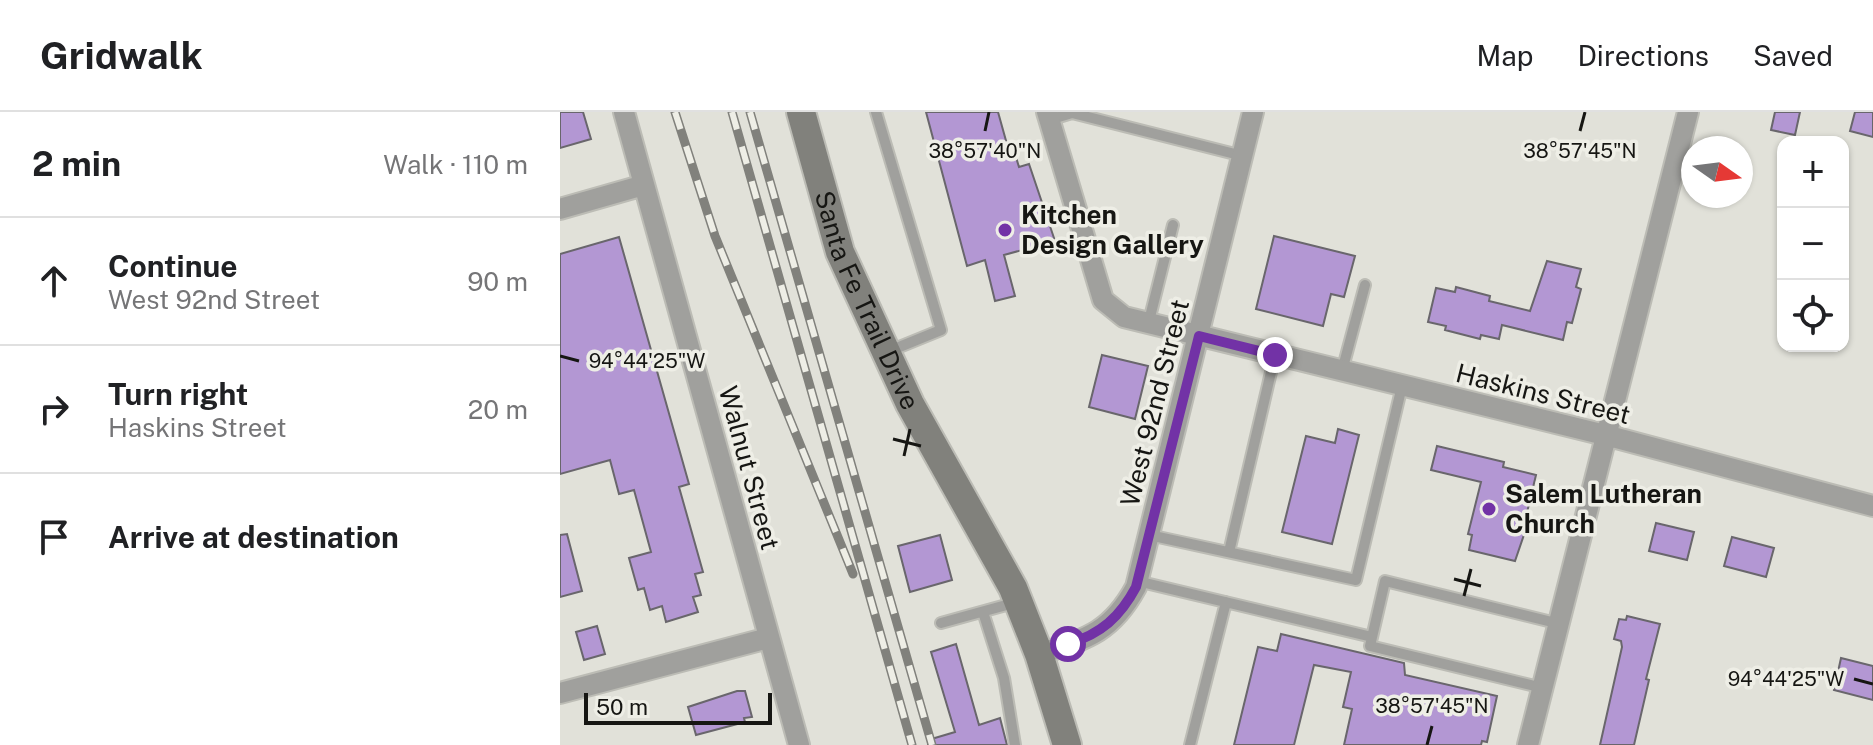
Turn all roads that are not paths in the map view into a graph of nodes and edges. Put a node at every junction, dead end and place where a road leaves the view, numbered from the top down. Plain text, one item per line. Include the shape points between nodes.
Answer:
1 (624, 112) edge
2 (801, 112) edge
3 (876, 112) edge
4 (1253, 112) edge
5 (1688, 112) edge
6 (1048, 116) edge
7 (1243, 156) junction
8 (644, 185) junction
9 (560, 209) edge
10 (1173, 225) dead end
11 (1365, 285) dead end
12 (1148, 325) junction
13 (1199, 336) junction
14 (884, 353) junction
15 (1275, 355) junction
16 (1342, 371) junction
17 (1402, 386) junction
18 (1609, 436) junction
19 (1873, 506) edge
20 (1149, 535) junction
21 (1229, 552) junction
22 (1137, 581) junction
23 (1019, 601) junction
24 (1226, 602) junction
25 (983, 612) junction
26 (941, 623) dead end
27 (1560, 624) junction
28 (1372, 637) junction
29 (768, 638) junction
30 (1039, 654) junction
31 (1543, 688) junction
32 (560, 693) edge
33 (799, 745) edge
34 (1015, 745) edge
35 (1067, 745) edge
36 (1190, 745) edge
37 (1528, 745) edge

1 - 8 street, Walnut Street
2 - 14 main road, Santa Fe Trail Drive via 840,252
3 - 14 lane via 941,330
4 - 7 street, West 92nd Street
5 - 18 street
6 - 7 lane via 1072,113
6 - 12 street, Haskins Street via 1103,300 1124,317
7 - 13 street, West 92nd Street
8 - 9 street
8 - 29 street, Walnut Street
10 - 12 lane
11 - 16 lane
12 - 13 street, Haskins Street
13 - 15 street, Haskins Street
13 - 20 street, West 92nd Street
14 - 23 main road, Santa Fe Trail Drive
15 - 16 street, Haskins Street
15 - 21 lane
16 - 17 street, Haskins Street
17 - 18 street, Haskins Street
17 - 21 lane via 1356,580
18 - 19 street, Haskins Street
18 - 27 street
20 - 21 lane
20 - 22 street, West 92nd Street
22 - 24 lane
22 - 30 street, West 92nd Street via 1123,611 1107,627
23 - 25 lane
23 - 30 main road, Santa Fe Trail Drive
24 - 28 lane
24 - 36 lane
25 - 26 lane
25 - 34 lane via 1004,678
27 - 28 lane via 1385,581
27 - 31 street
28 - 31 lane via 1370,646
29 - 32 street
29 - 33 street, Walnut Street
30 - 35 main road, Santa Fe Trail Drive
31 - 37 street

